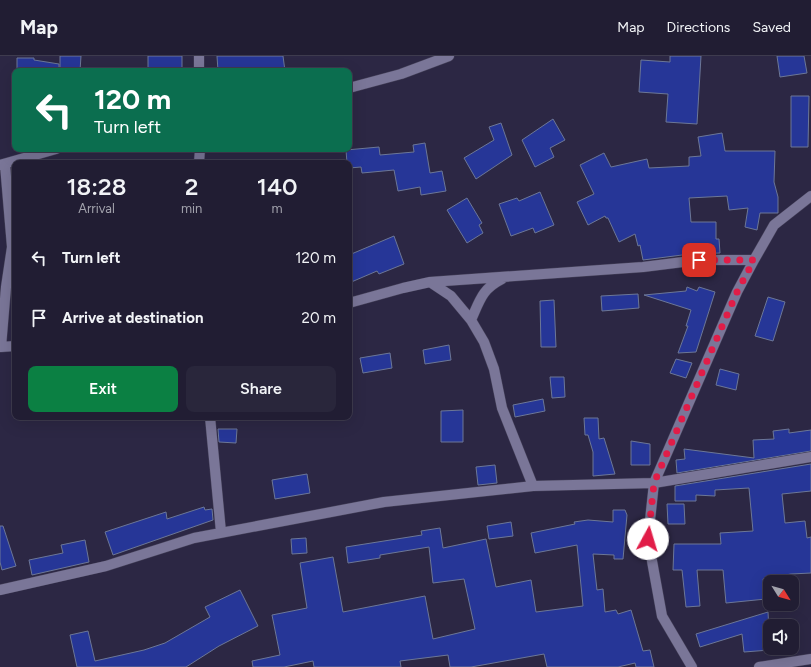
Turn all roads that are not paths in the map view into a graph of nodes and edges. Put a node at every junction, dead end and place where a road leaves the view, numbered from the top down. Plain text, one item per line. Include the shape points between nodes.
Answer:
1 (199, 56) edge
2 (449, 56) edge
3 (200, 68) edge
4 (352, 87) edge
5 (46, 152) edge
6 (19, 160) edge
7 (12, 162) edge
8 (2, 165) edge
9 (811, 196) edge
10 (754, 260) junction
11 (507, 276) junction
12 (430, 282) junction
13 (352, 302) edge
14 (471, 320) junction
15 (12, 346) edge
16 (1, 347) edge
17 (210, 420) edge
18 (811, 457) edge
19 (654, 483) junction
20 (532, 486) junction
21 (221, 532) junction
22 (0, 590) edge
23 (811, 659) edge
24 (691, 667) edge
25 (759, 667) edge

1 - 3 street
2 - 4 street via 400,74
5 - 6 street
7 - 8 street
8 - 16 street via 12,247
9 - 10 street via 774,225
10 - 11 street via 699,260 643,267
10 - 19 street via 737,292
11 - 12 street
11 - 14 street via 490,284 483,292
12 - 13 street
12 - 14 street via 451,296
14 - 20 street via 492,362 502,408
15 - 16 street
17 - 21 street
18 - 19 street
19 - 20 street
19 - 24 street via 648,539 662,616
20 - 21 street via 384,502
21 - 22 street via 106,566
23 - 25 street

